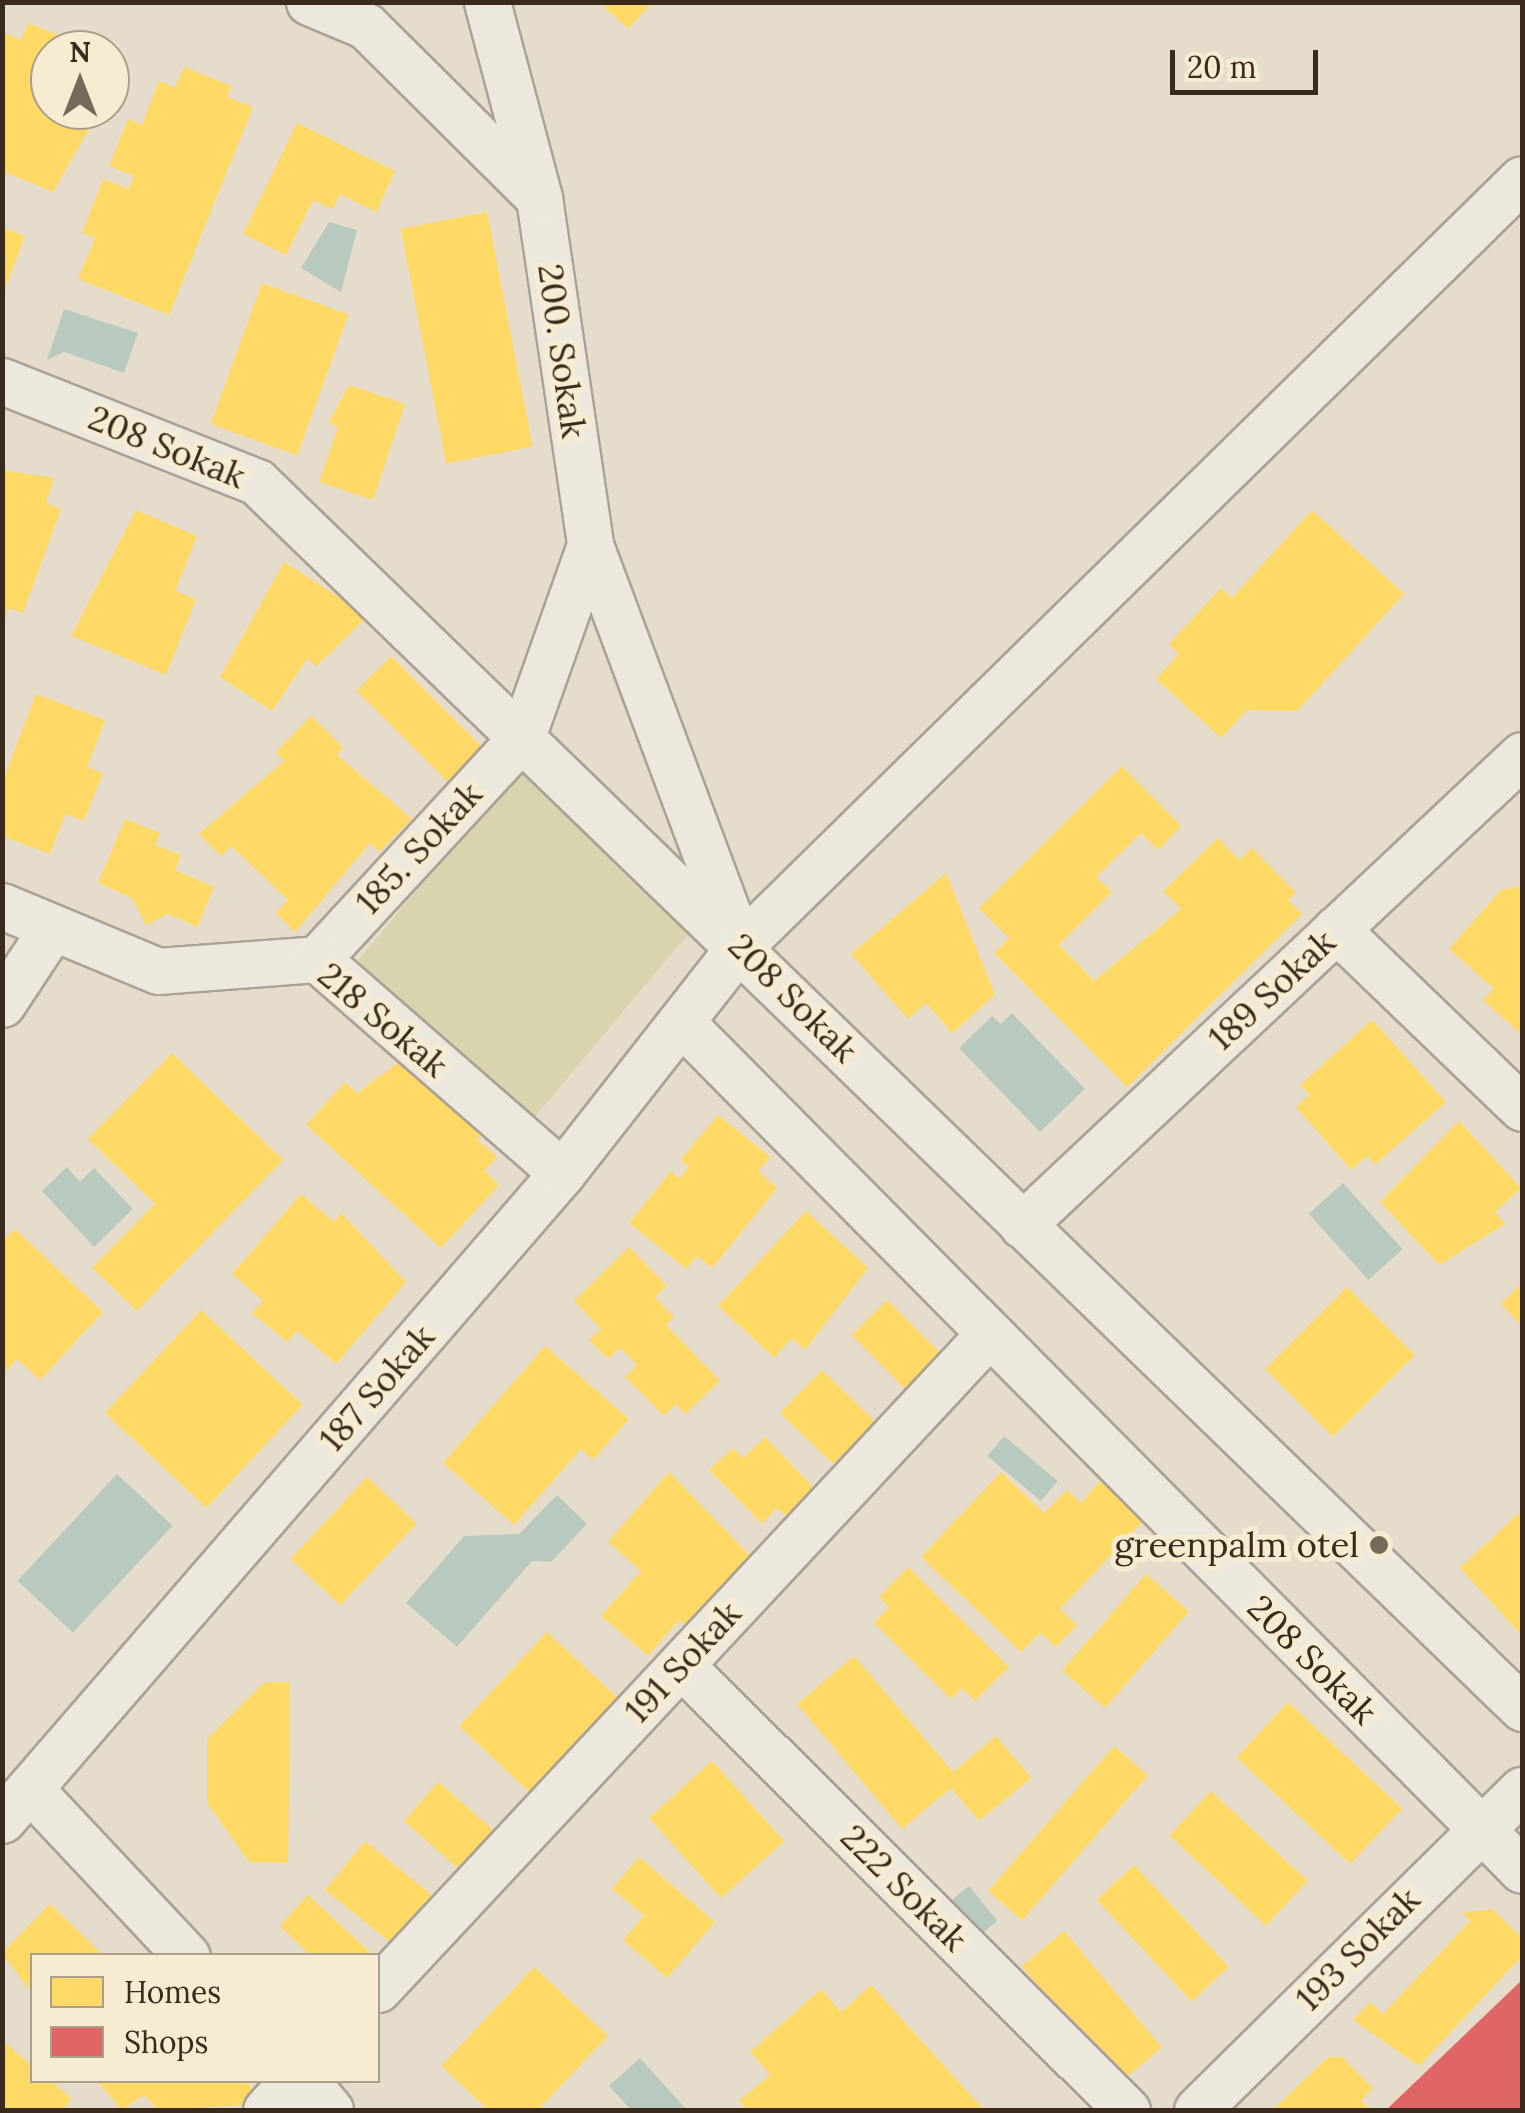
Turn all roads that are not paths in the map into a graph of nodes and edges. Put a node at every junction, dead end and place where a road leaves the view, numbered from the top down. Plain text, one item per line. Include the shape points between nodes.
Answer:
1 (309, 2) edge
2 (487, 2) edge
3 (1522, 179) edge
4 (540, 198) junction
5 (2, 380) edge
6 (590, 544) junction
7 (522, 737) junction
8 (1522, 755) edge
9 (2, 906) edge
10 (53, 927) junction
11 (1336, 929) junction
12 (740, 946) junction
13 (317, 959) junction
14 (2, 1004) edge
15 (681, 1022) junction
16 (1522, 1108) edge
17 (562, 1173) junction
18 (1022, 1225) junction
19 (988, 1334) junction
20 (681, 1664) junction
21 (1522, 1708) edge
22 (1522, 1790) edge
23 (16, 1804) edge
24 (1479, 1828) junction
25 (1522, 1870) edge
26 (185, 1953) edge
27 (380, 1987) edge
28 (290, 2083) edge
29 (307, 2083) edge
30 (266, 2110) edge
31 (330, 2110) edge
32 (1127, 2110) edge
33 (1197, 2110) edge

1 - 4 street via 366,26
2 - 4 street, 200. Sokak
3 - 12 street, 187 Sokak
4 - 6 street, 200. Sokak
5 - 7 street, 208 Sokak via 257,482
6 - 7 street, 200. Sokak
6 - 12 street
7 - 12 street, 208 Sokak
7 - 13 street, 185. Sokak
8 - 11 street, 189 Sokak
9 - 10 street, 218 Sokak
10 - 13 street, 218 Sokak via 158,971
10 - 14 street
11 - 16 street
11 - 18 street, 189 Sokak
12 - 15 street, 187 Sokak
12 - 18 street, 208 Sokak
13 - 17 street, 218 Sokak
15 - 17 street, 187 Sokak
15 - 19 street, 208 Sokak
17 - 23 street, 187 Sokak
18 - 21 street, 208 Sokak
19 - 20 street, 191 Sokak
19 - 24 street, 208 Sokak
20 - 27 street, 191 Sokak
20 - 32 street, 222 Sokak
22 - 24 street, 193 Sokak
23 - 26 street
24 - 25 street, 208 Sokak
24 - 33 street, 193 Sokak
28 - 30 street
29 - 31 street

